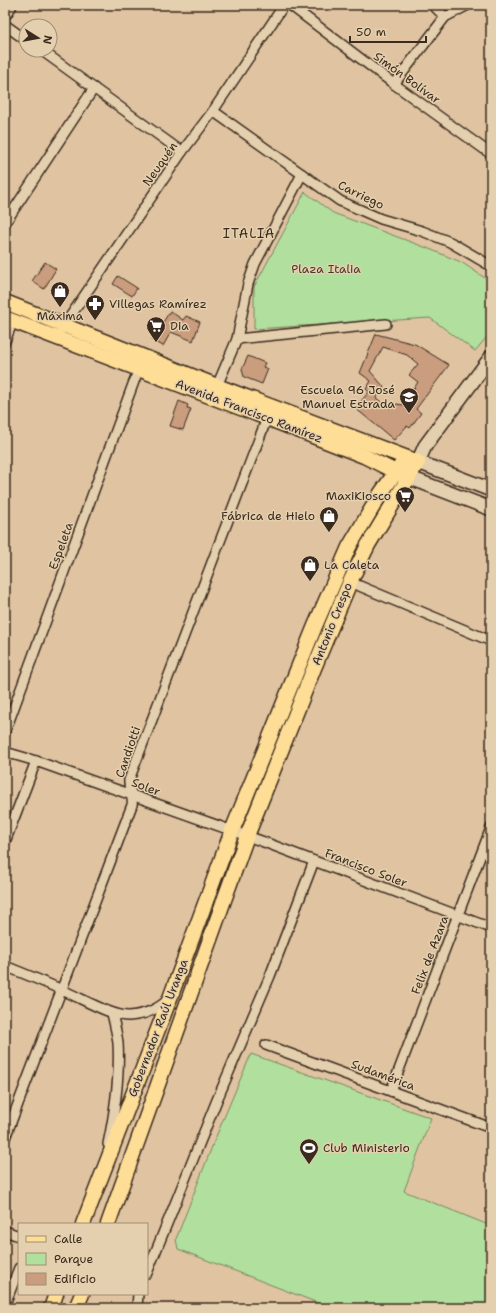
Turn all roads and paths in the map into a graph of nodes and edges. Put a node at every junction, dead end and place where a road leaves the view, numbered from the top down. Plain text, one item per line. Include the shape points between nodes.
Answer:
1 (10, 5) edge
2 (284, 5) edge
3 (290, 5) edge
4 (433, 5) edge
5 (468, 5) edge
6 (5, 13) edge
7 (445, 17) junction
8 (5, 24) edge
9 (18, 34) edge
10 (52, 58) edge
11 (394, 84) junction
12 (94, 88) junction
13 (213, 111) junction
14 (182, 152) junction
15 (491, 154) edge
16 (302, 174) junction
17 (5, 222) edge
18 (491, 266) edge
19 (5, 302) edge
20 (9, 319) edge
21 (386, 324) dead end
22 (60, 332) junction
23 (237, 339) junction
24 (5, 341) edge
25 (491, 357) edge
26 (139, 368) junction
27 (217, 386) junction
28 (267, 418) junction
29 (412, 460) junction
30 (402, 475) junction
31 (491, 490) edge
32 (491, 509) edge
33 (350, 582) junction
34 (491, 641) edge
35 (5, 732) edge
36 (5, 752) edge
37 (36, 761) junction
38 (131, 794) junction
39 (491, 828) edge
40 (232, 831) junction
41 (247, 836) junction
42 (5, 842) edge
43 (314, 861) junction
44 (458, 915) junction
45 (491, 928) edge
46 (5, 966) edge
47 (62, 990) junction
48 (170, 998) junction
49 (112, 1013) junction
50 (266, 1045) dead end
51 (391, 1091) junction
52 (491, 1128) edge
53 (5, 1138) edge
54 (101, 1178) junction
55 (83, 1223) edge
56 (108, 1223) edge
57 (5, 1231) edge
58 (18, 1236) edge
59 (18, 1271) edge
60 (148, 1271) edge
61 (56, 1295) edge
62 (82, 1295) edge
63 (138, 1295) edge
64 (5, 1304) edge
65 (51, 1308) edge
66 (76, 1308) edge
67 (137, 1308) edge

1 - 6 street
2 - 13 street, Neuquén
3 - 11 street, Simón Bolívar
4 - 7 street
5 - 7 street
7 - 11 street
8 - 9 street
10 - 12 street
11 - 15 street, Simón Bolívar
12 - 14 street
12 - 17 street
13 - 14 street, Neuquén
13 - 16 street, Carriego
14 - 22 street, Neuquén
16 - 18 street, Carriego via 340,201 450,242
16 - 23 street via 255,264 248,284
19 - 22 main road, Avenida Francisco Ramírez
20 - 22 main road, Avenida Francisco Ramírez
20 - 24 street
21 - 23 street
22 - 26 main road, Avenida Francisco Ramírez
22 - 27 main road, Avenida Francisco Ramírez
23 - 27 street
25 - 29 street, Antonio Crespo
26 - 28 main road, Avenida Francisco Ramírez
26 - 35 street, Espeleta
27 - 29 main road, Avenida Francisco Ramírez
28 - 30 main road, Avenida Francisco Ramírez via 364,456
28 - 38 street, Candiotti via 129,780
29 - 30 main road, Antonio Crespo
29 - 31 street, Avenida Francisco Ramírez
30 - 32 street, Avenida Francisco Ramírez
30 - 33 main road, Antonio Crespo
30 - 40 main road, Antonio Crespo via 364,521 349,547
33 - 34 street
33 - 41 main road, Antonio Crespo
36 - 37 street, Soler
37 - 38 street, Soler
37 - 42 street
38 - 40 street, Soler
38 - 47 street, Candiotti via 132,805
39 - 44 street, Felix de Azara
40 - 41 street, Francisco Soler
40 - 48 main road, Gobernador Raúl Uranga
41 - 43 street, Francisco Soler
41 - 56 main road, Gobernador Raúl Uranga
43 - 44 street, Francisco Soler
43 - 60 street via 270,976
44 - 45 street, Francisco Soler
44 - 51 street, Felix de Azara
46 - 47 street
47 - 49 street
47 - 53 street, Candiotti
48 - 49 street via 158,1008 144,1014 128,1016
48 - 54 main road, Gobernador Raúl Uranga
49 - 54 street via 118,1042 118,1071 111,1129
50 - 51 street, Sudamérica
51 - 52 street, Sudamérica
54 - 55 main road, Gobernador Raúl Uranga
57 - 58 street
59 - 64 street
61 - 65 main road
62 - 66 main road
63 - 67 street

